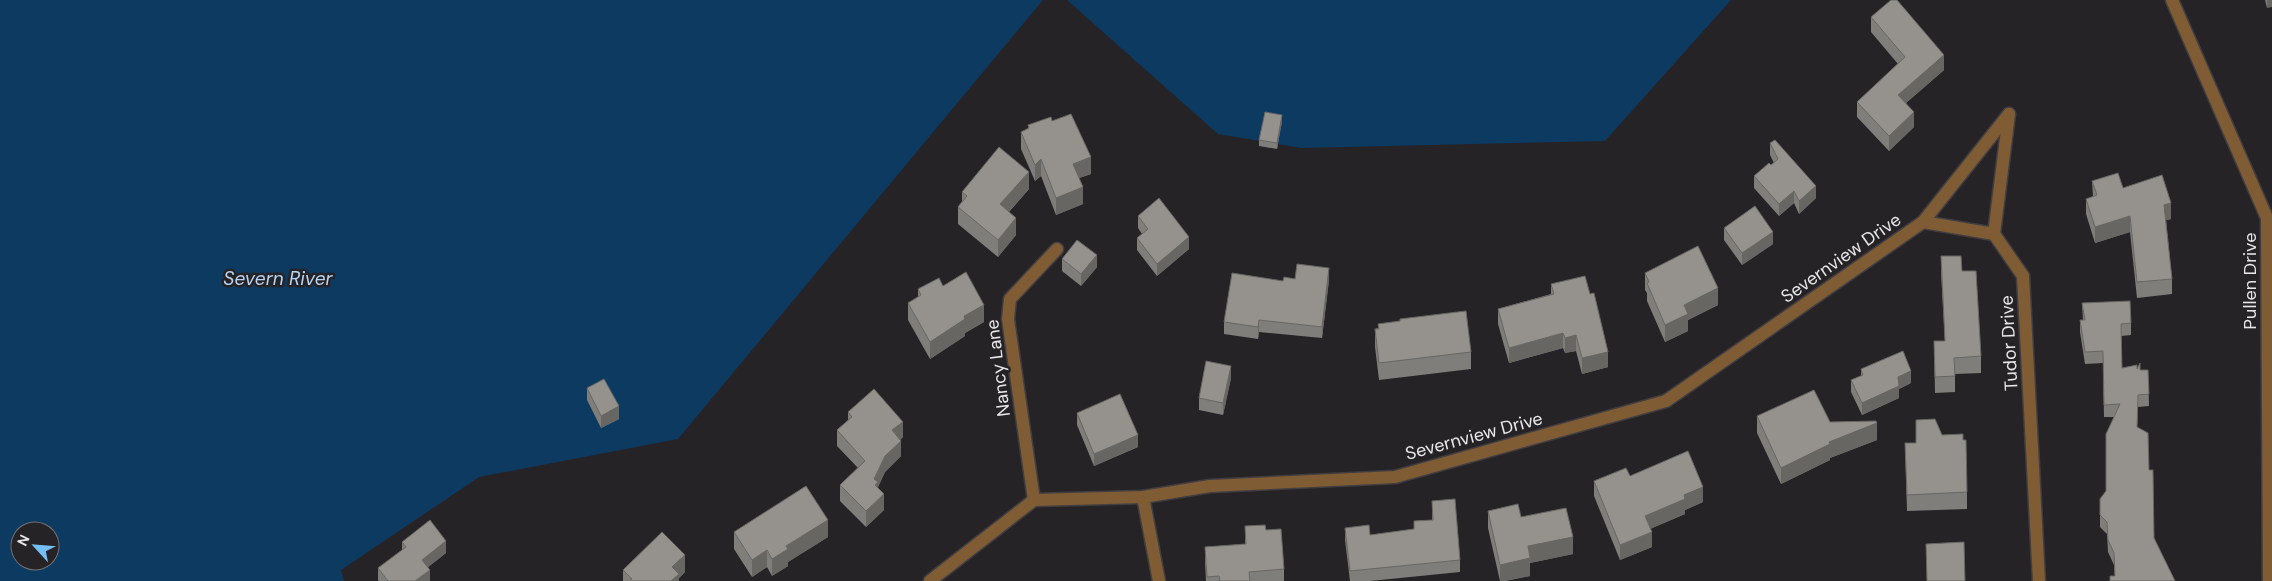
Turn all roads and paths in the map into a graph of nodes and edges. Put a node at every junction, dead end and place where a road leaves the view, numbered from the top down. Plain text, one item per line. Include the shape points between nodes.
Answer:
1 (2172, 0) edge
2 (1923, 222) junction
3 (1994, 234) junction
4 (1057, 249) dead end
5 (1143, 496) junction
6 (1034, 500) junction
7 (930, 581) edge
8 (1159, 581) edge
9 (2039, 581) edge
10 (2269, 581) edge

1 - 10 street, Pullen Drive via 2267,218
2 - 3 street, Severnview Drive
2 - 3 street via 2009,114
2 - 5 street, Severnview Drive via 1666,402 1395,476 1210,486
3 - 9 street, Tudor Drive via 2024,276
4 - 6 street, Nancy Lane via 1010,299 1008,319
5 - 6 street, Severnview Drive
5 - 8 street
6 - 7 street

